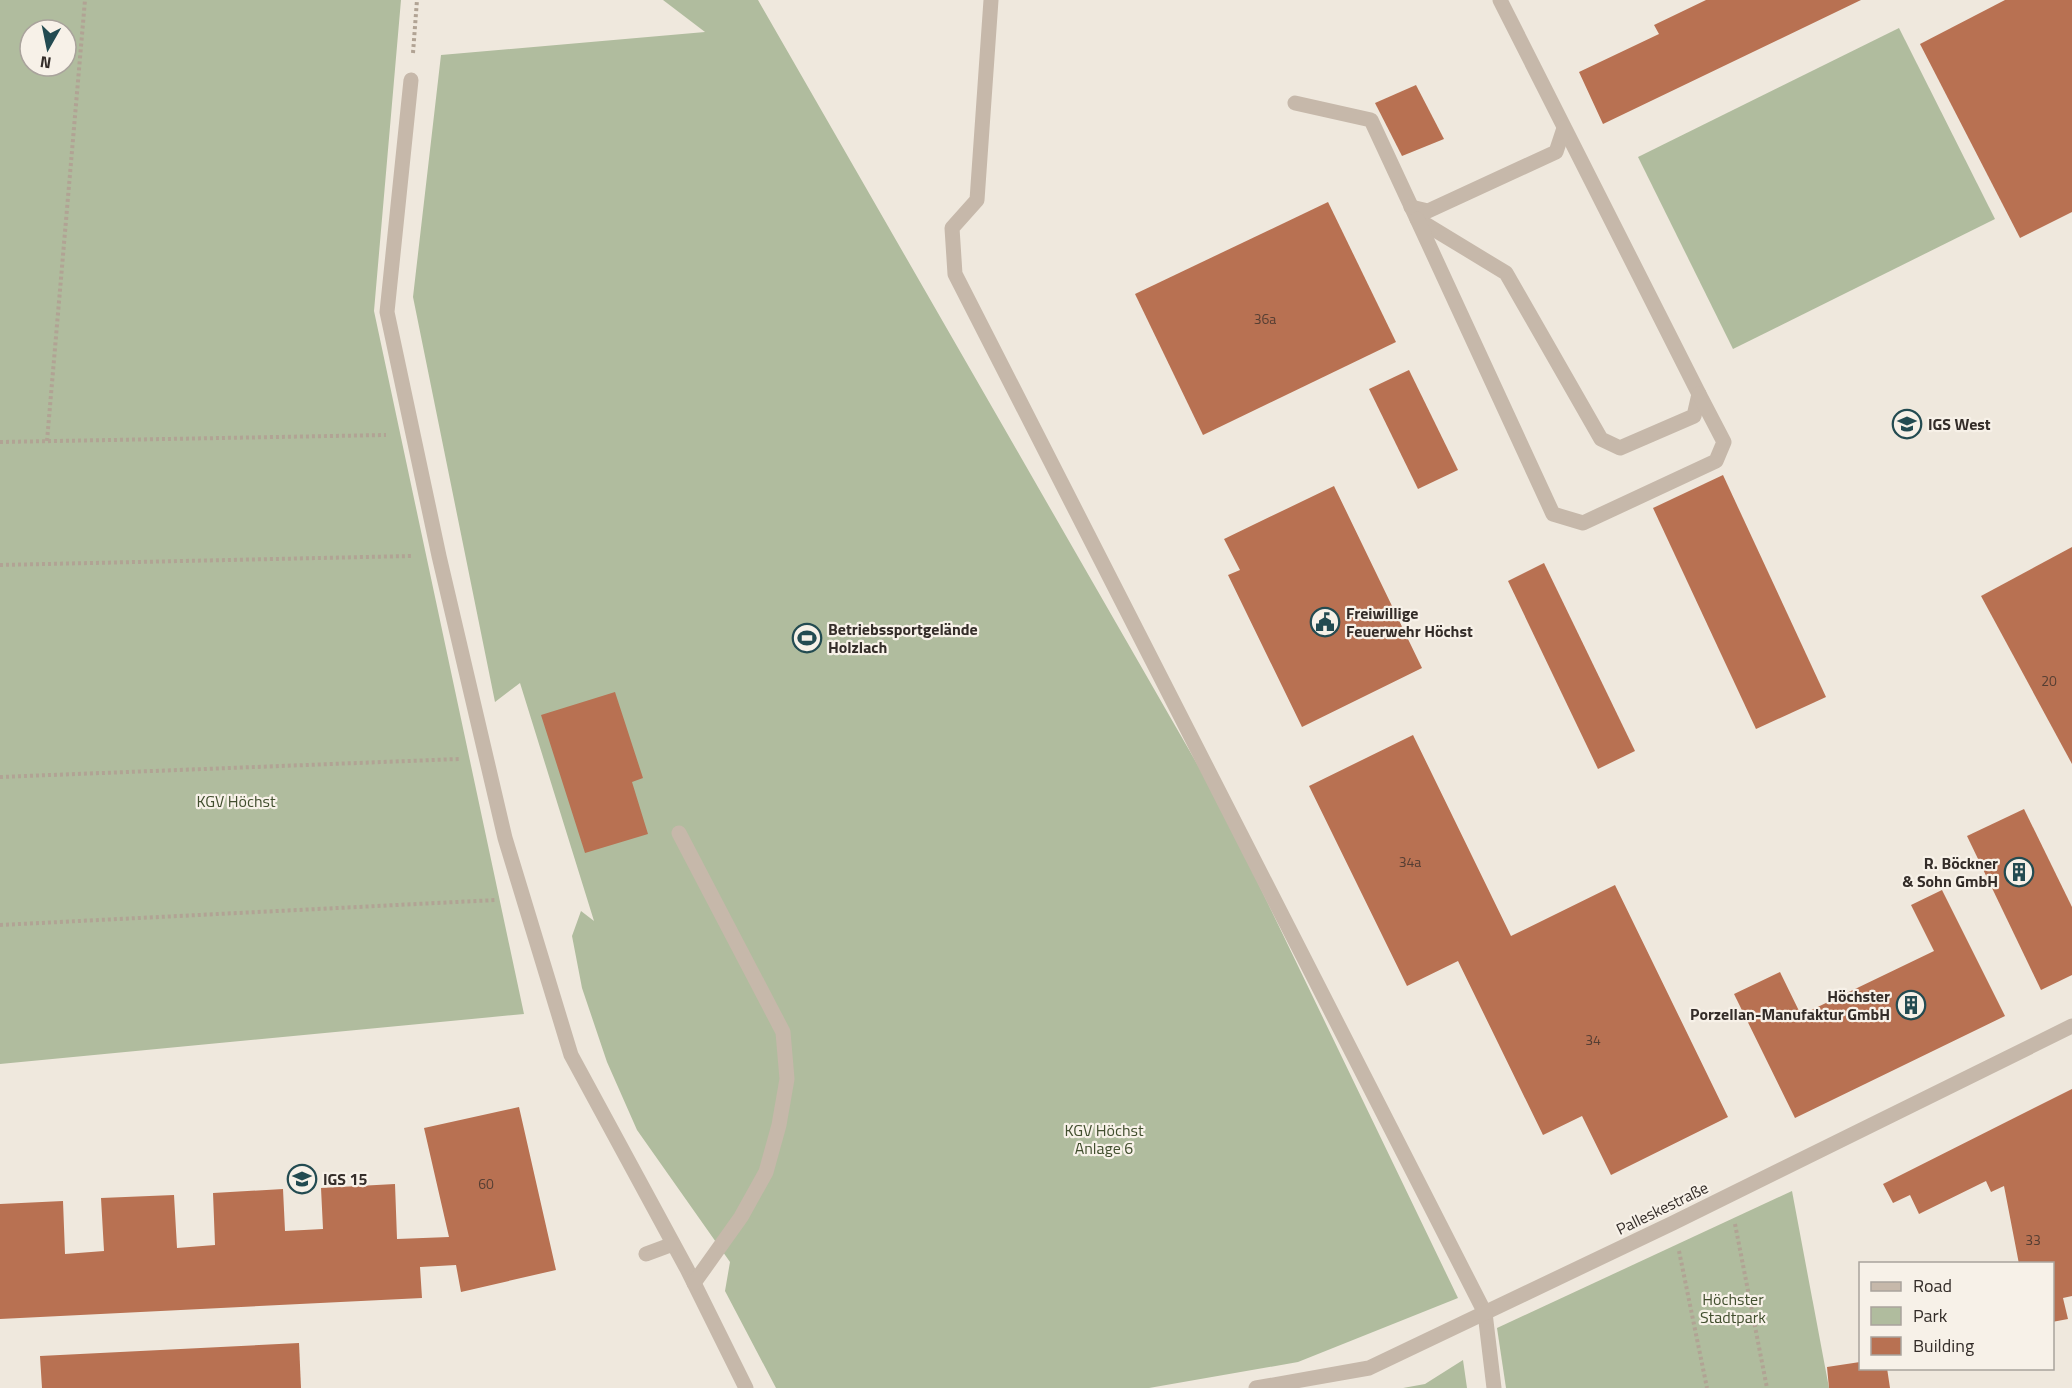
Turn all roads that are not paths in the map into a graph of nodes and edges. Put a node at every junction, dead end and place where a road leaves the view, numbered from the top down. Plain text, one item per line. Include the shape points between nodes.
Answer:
1 (991, 0) edge
2 (1500, 0) edge
3 (411, 80) road end
4 (1295, 103) dead end
5 (1564, 128) junction
6 (1414, 213) junction
7 (1700, 394) junction
8 (679, 833) dead end
9 (2072, 1026) edge
10 (673, 1244) junction
11 (646, 1254) dead end
12 (694, 1283) junction
13 (1485, 1313) junction
14 (746, 1388) edge
15 (1256, 1388) edge
16 (1494, 1388) edge

1 - 13 street via 977,200 952,228 955,274
2 - 5 street
3 - 10 street via 387,312 439,556 505,838 571,1055
4 - 6 street via 1371,120
5 - 6 street via 1556,152 1428,211
5 - 7 street
6 - 7 street via 1506,273 1601,439 1620,448 1694,416
6 - 7 street via 1553,514 1583,523 1716,461 1724,442
8 - 12 street via 783,1032 787,1079 766,1173 741,1217
9 - 13 street, Palleskestraße
10 - 11 street
10 - 12 street
12 - 14 street
13 - 15 street, Palleskestraße via 1369,1368
13 - 16 street

